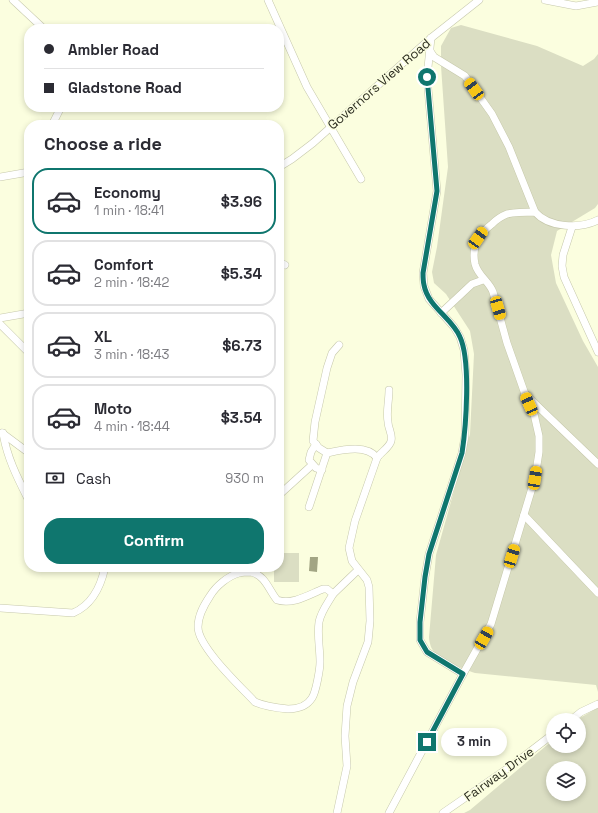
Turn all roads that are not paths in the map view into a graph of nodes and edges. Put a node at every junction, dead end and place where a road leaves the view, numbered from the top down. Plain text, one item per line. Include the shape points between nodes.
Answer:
1 (13, 0) edge
2 (268, 0) edge
3 (480, 0) edge
4 (545, 0) edge
5 (598, 2) edge
6 (39, 24) edge
7 (279, 24) edge
8 (284, 36) edge
9 (431, 38) junction
10 (430, 51) junction
11 (330, 127) junction
12 (284, 164) edge
13 (24, 173) edge
14 (0, 177) edge
15 (361, 179) dead end
16 (535, 212) junction
17 (598, 220) edge
18 (572, 226) junction
19 (483, 280) junction
20 (441, 313) junction
21 (24, 314) edge
22 (0, 318) edge
23 (0, 324) edge
24 (339, 345) dead end
25 (24, 349) edge
26 (598, 352) edge
27 (389, 390) dead end
28 (525, 394) junction
29 (1, 432) edge
30 (316, 444) junction
31 (24, 450) edge
32 (327, 453) junction
33 (378, 458) junction
34 (598, 464) edge
35 (312, 465) junction
36 (322, 470) junction
37 (24, 490) edge
38 (284, 490) edge
39 (309, 507) dead end
40 (524, 515) junction
41 (358, 570) junction
42 (104, 572) edge
43 (598, 593) edge
44 (333, 594) junction
45 (0, 608) edge
46 (463, 674) junction
47 (598, 704) edge
48 (580, 713) edge
49 (546, 739) edge
50 (336, 813) edge
51 (389, 813) edge
52 (444, 813) edge

1 - 6 street
2 - 7 street
3 - 9 street, Governors View Road
4 - 5 street via 576,6
8 - 11 street via 307,87
9 - 10 street
9 - 11 street, Governors View Road
10 - 16 street via 434,57 465,76 492,114 509,147
10 - 20 street via 427,77 437,191 423,273 429,299
11 - 12 street, Governors View Road
11 - 15 street
13 - 14 street
16 - 18 street via 548,221
16 - 19 street via 506,214 483,231 474,250 475,263
17 - 18 street
18 - 26 street via 563,254 564,278
19 - 20 street via 472,284
19 - 28 street via 493,292
20 - 46 street via 454,327 464,350 465,436 462,453 429,554 420,640 427,652
21 - 22 street
23 - 25 street
24 - 30 street via 332,353 327,368 315,422 313,441
27 - 33 street via 388,423 391,442 381,451
28 - 34 street
28 - 40 street via 534,414 540,443 535,478
29 - 31 street
29 - 37 street via 9,459
30 - 32 street
30 - 35 street via 309,456
32 - 33 street via 347,449 362,450
32 - 36 street
33 - 41 street via 350,540 350,554
35 - 36 street
35 - 38 street
36 - 39 street
40 - 43 street
40 - 46 street via 491,624
41 - 44 street
41 - 50 street via 367,580 369,587 368,642 347,706 347,766
42 - 45 street via 92,599 84,608 73,613
44 - 44 street via 324,608 318,631 319,675 312,698 302,707 277,708 255,702 214,658 200,636 198,628 202,608 226,579 238,573 259,574 277,600 285,603 323,589
46 - 51 street
47 - 48 street
49 - 52 street, Fairway Drive

